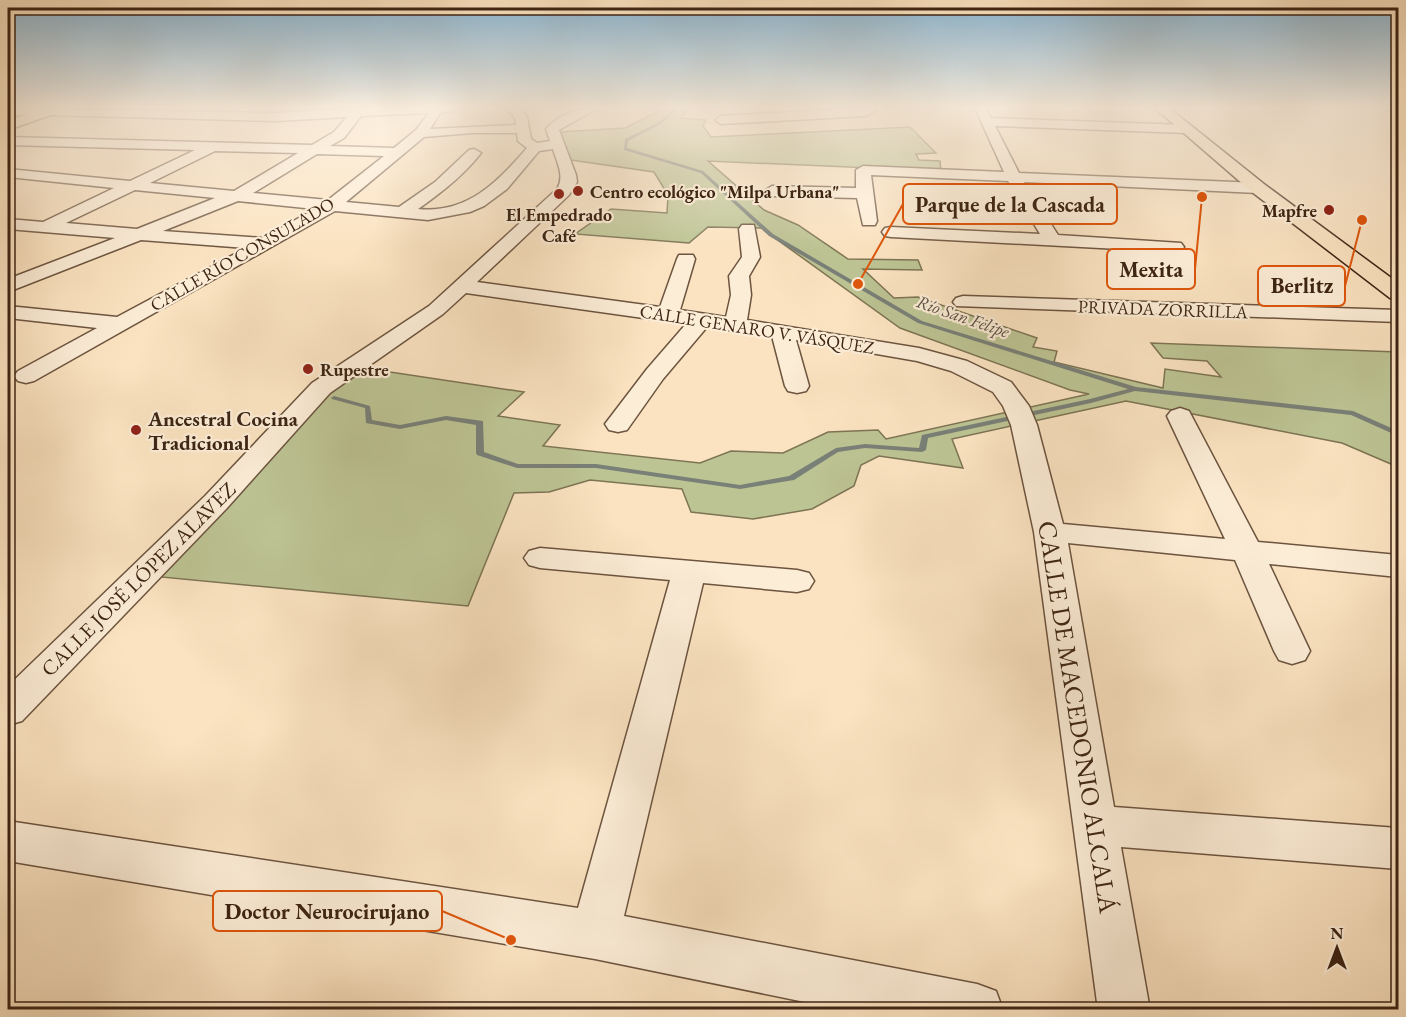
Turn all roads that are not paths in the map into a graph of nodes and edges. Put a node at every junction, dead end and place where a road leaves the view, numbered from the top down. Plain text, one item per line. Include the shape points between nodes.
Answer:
1 (195, 155) edge
2 (308, 155) edge
3 (394, 155) edge
4 (472, 155) edge
5 (528, 155) edge
6 (561, 155) edge
7 (1004, 155) edge
8 (1219, 155) edge
9 (63, 164) dead end
10 (8, 174) edge
11 (33, 176) junction
12 (1015, 177) junction
13 (8, 186) edge
14 (135, 186) junction
15 (1258, 188) junction
16 (772, 191) dead end
17 (864, 193) junction
18 (236, 196) junction
19 (1000, 196) dead end
20 (1024, 197) junction
21 (331, 206) junction
22 (402, 213) junction
23 (872, 216) dead end
24 (1017, 221) dead end
25 (1040, 222) junction
26 (8, 224) edge
27 (45, 227) junction
28 (748, 230) dead end
29 (891, 232) dead end
30 (137, 235) junction
31 (1052, 240) junction
32 (266, 244) junction
33 (1174, 247) dead end
34 (686, 259) dead end
35 (8, 286) edge
36 (462, 286) junction
37 (1394, 287) edge
38 (963, 302) dead end
39 (8, 312) edge
40 (668, 314) junction
41 (1398, 316) edge
42 (702, 319) junction
43 (118, 324) junction
44 (735, 324) junction
45 (782, 331) junction
46 (26, 376) dead end
47 (797, 386) dead end
48 (1020, 416) joint
49 (1180, 416) dead end
50 (618, 424) dead end
51 (1050, 532) junction
52 (1247, 551) junction
53 (540, 558) dead end
54 (1398, 566) edge
55 (688, 571) junction
56 (797, 581) dead end
57 (1292, 651) dead end
58 (8, 710) edge
59 (1095, 825) junction
60 (8, 841) edge
61 (1398, 849) edge
62 (595, 935) junction
63 (977, 1010) edge
64 (1124, 1010) edge

1 - 14 street
2 - 18 street
3 - 21 street, CALLE RÍO CONSULADO
4 - 22 street via 433,193
5 - 22 street via 495,194 460,209
6 - 36 street, CALLE JOSÉ LÓPEZ ALAVEZ via 569,175 563,192
7 - 12 street
8 - 15 main road
9 - 11 street
10 - 11 street
11 - 13 street
11 - 14 street
12 - 15 street
12 - 17 street via 863,170
12 - 20 street
14 - 18 street
14 - 27 street
15 - 37 main road
16 - 17 street
17 - 23 street
18 - 21 street
18 - 30 street
19 - 20 street
20 - 25 street
21 - 22 street
21 - 32 street, CALLE RÍO CONSULADO
24 - 25 street
25 - 31 street
26 - 27 street
27 - 30 street
28 - 44 street via 751,257 739,276 741,295
29 - 31 street
30 - 32 street
30 - 35 street
31 - 33 street
32 - 43 street, CALLE RÍO CONSULADO
34 - 40 street
36 - 40 street, CALLE GENARO V. VÁSQUEZ
36 - 58 street, CALLE JOSÉ LÓPEZ ALAVEZ via 436,310 321,388 216,502
38 - 41 street, PRIVADA ZORRILLA
39 - 43 street
40 - 42 street, CALLE GENARO V. VÁSQUEZ
42 - 44 street, CALLE GENARO V. VÁSQUEZ
42 - 50 street
43 - 46 street, CALLE RÍO CONSULADO
44 - 45 street, CALLE GENARO V. VÁSQUEZ
45 - 47 street
45 - 48 street, CALLE GENARO V. VÁSQUEZ via 960,366 1002,387
48 - 51 street, CALLE DE MACEDONIO ALCALÁ
49 - 52 street
51 - 52 street
51 - 59 street, CALLE DE MACEDONIO ALCALÁ
52 - 54 street
52 - 57 street
53 - 55 street
55 - 56 street
55 - 62 street
59 - 61 street
59 - 64 street, CALLE DE MACEDONIO ALCALÁ
60 - 62 street
62 - 63 street

